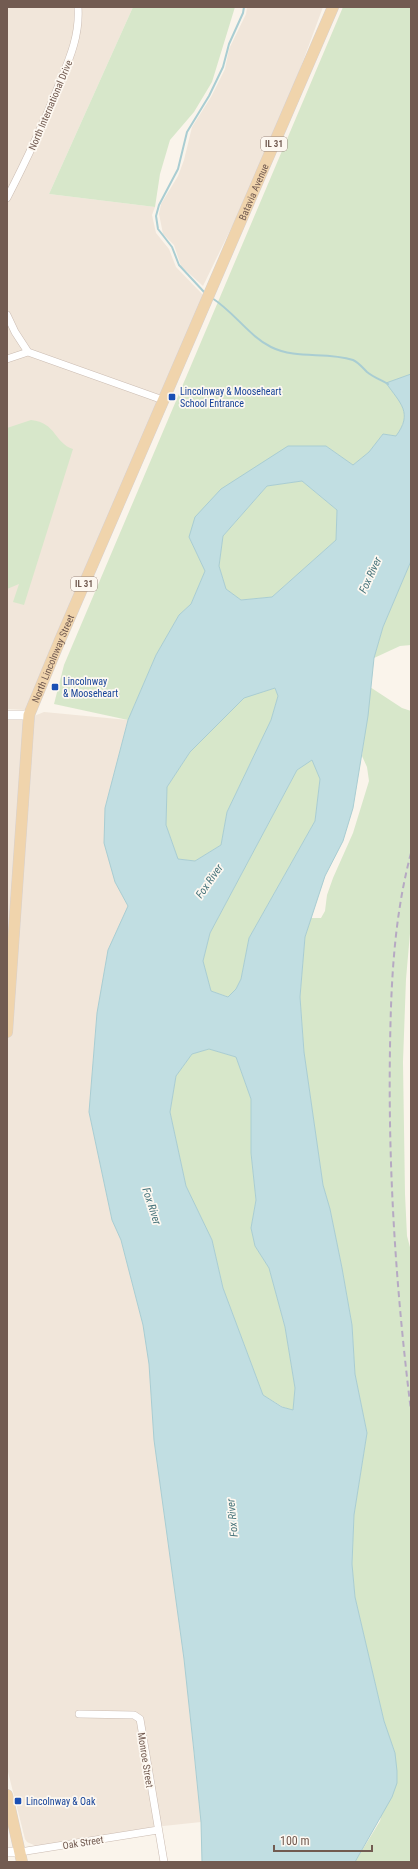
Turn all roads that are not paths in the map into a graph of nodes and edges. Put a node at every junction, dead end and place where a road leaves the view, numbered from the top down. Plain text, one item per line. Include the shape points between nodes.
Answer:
1 (78, 7) edge
2 (333, 7) edge
3 (7, 198) edge
4 (202, 310) joint
5 (7, 315) edge
6 (28, 352) junction
7 (7, 359) edge
8 (163, 400) junction
9 (7, 715) edge
10 (29, 715) junction
11 (7, 1032) edge
12 (79, 1714) dead end
13 (7, 1795) edge
14 (158, 1830) junction
15 (7, 1852) edge
16 (21, 1857) edge
17 (164, 1862) edge

1 - 3 street, North International Drive via 76,40 68,62 40,132
2 - 4 main road, Batavia Avenue / IL 31
4 - 8 main road, North Lincolnway Street / IL 31
5 - 6 street
6 - 7 street
6 - 8 street
8 - 10 main road, North Lincolnway Street / IL 31
9 - 10 main road
10 - 11 main road, North Lincolnway Street / IL 31
12 - 14 street, Monroe Street via 138,1716
13 - 16 main road
14 - 16 street, Oak Street
14 - 17 street, Monroe Street
15 - 16 main road, Oak Street

